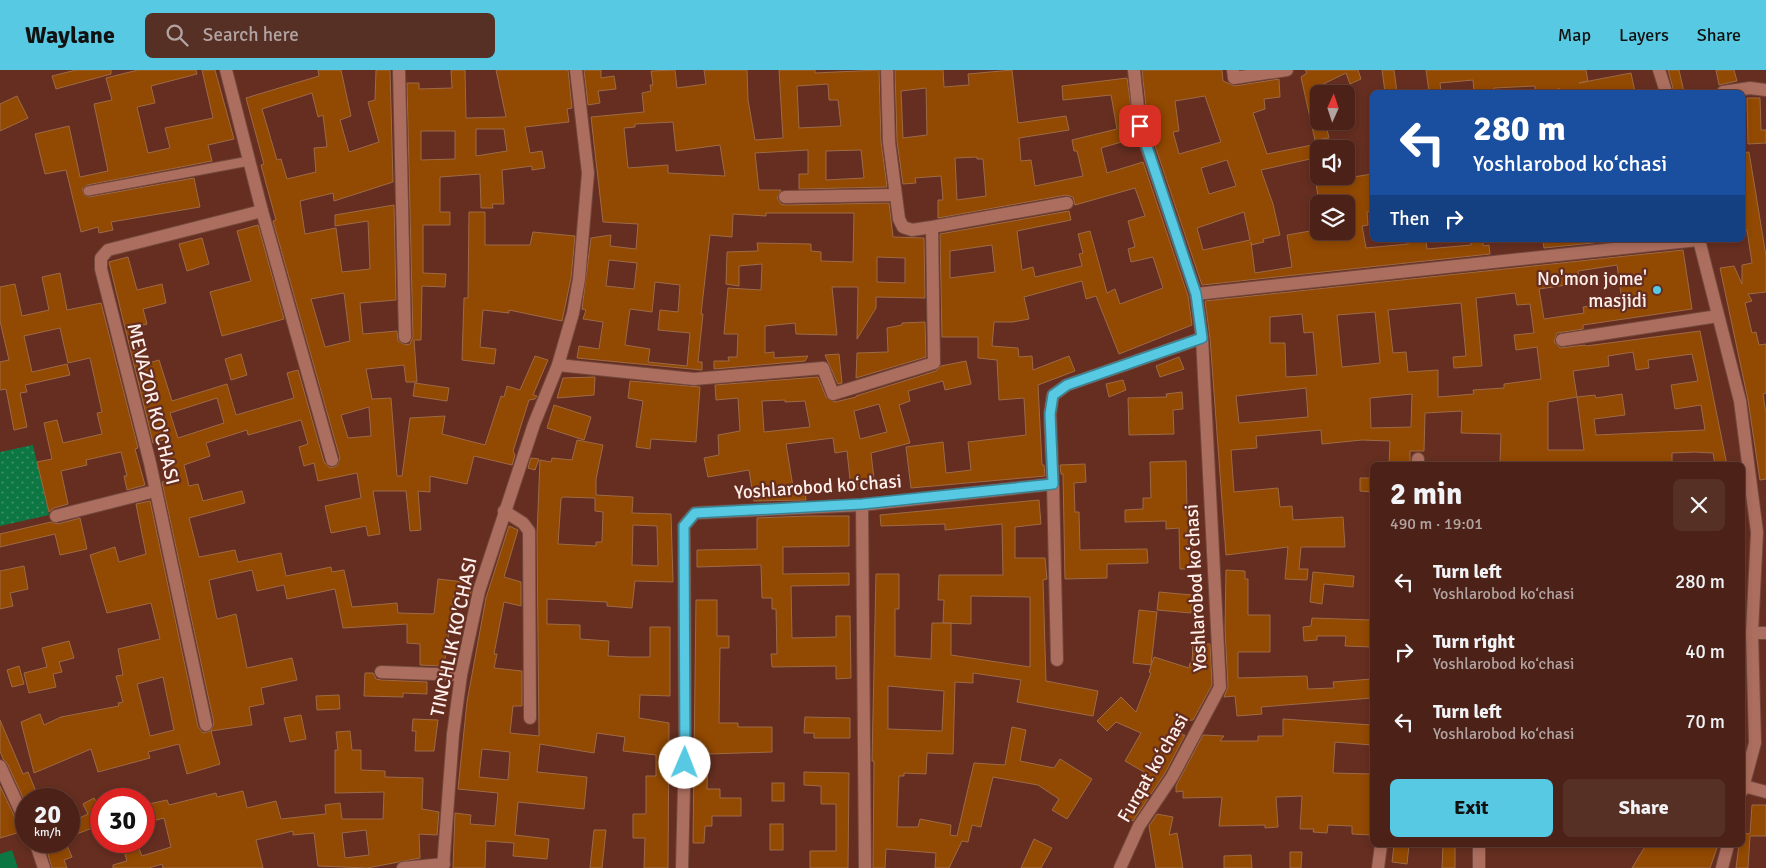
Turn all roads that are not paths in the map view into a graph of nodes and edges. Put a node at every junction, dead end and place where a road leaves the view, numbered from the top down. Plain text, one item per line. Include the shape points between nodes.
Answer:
1 (226, 70) edge
2 (400, 70) edge
3 (576, 70) edge
4 (887, 70) edge
5 (1134, 70) edge
6 (1233, 70) edge
7 (1287, 70) edge
8 (1659, 70) edge
9 (1665, 90) edge
10 (1737, 90) edge
11 (1766, 90) edge
12 (249, 161) junction
13 (88, 191) dead end
14 (895, 195) junction
15 (785, 197) dead end
16 (1067, 203) dead end
17 (262, 211) junction
18 (932, 227) junction
19 (1679, 242) edge
20 (1699, 242) edge
21 (1196, 294) junction
22 (1718, 316) junction
23 (405, 337) dead end
24 (1202, 338) junction
25 (1562, 340) dead end
26 (558, 365) junction
27 (332, 460) dead end
28 (1745, 462) edge
29 (1745, 465) edge
30 (1053, 484) junction
31 (156, 491) junction
32 (1747, 491) edge
33 (862, 504) junction
34 (504, 511) junction
35 (56, 516) dead end
36 (1748, 608) edge
37 (1752, 633) junction
38 (1766, 633) edge
39 (1057, 660) dead end
40 (381, 672) dead end
41 (461, 675) junction
42 (1748, 682) edge
43 (1220, 687) joint
44 (530, 718) dead end
45 (206, 725) dead end
46 (0, 766) edge
47 (1745, 781) edge
48 (1745, 789) edge
49 (1766, 792) edge
50 (15, 799) edge
51 (1382, 847) edge
52 (1478, 847) edge
53 (1727, 847) edge
54 (39, 853) edge
55 (444, 866) edge
56 (44, 868) edge
57 (404, 868) edge
58 (682, 868) edge
59 (865, 868) edge
60 (1120, 868) edge
61 (1378, 868) edge
62 (1479, 868) edge
63 (1722, 868) edge

1 - 12 street
2 - 23 street
3 - 26 street, TINCHLIK KO'CHASI via 588,173 579,280
4 - 14 street via 889,142
5 - 21 street, Yoshlarobod koʻchasi via 1140,126
6 - 7 street via 1234,78
8 - 9 street
10 - 11 street
12 - 13 lane
12 - 17 street
14 - 15 street
14 - 18 street via 903,227 912,230
16 - 18 street
17 - 27 street
17 - 31 street, MEVAZOR KO'CHASI via 108,250 101,258 101,269
18 - 26 street via 934,363 833,394 823,368 694,379
19 - 21 street
20 - 22 street
21 - 24 street, Yoshlarobod koʻchasi
22 - 25 street
22 - 28 street via 1740,401
24 - 30 street via 1067,385 1053,395 1050,414
24 - 43 street, Yoshlarobod koʻchasi
26 - 34 street, TINCHLIK KO'CHASI
29 - 32 street
30 - 33 street, Yoshlarobod koʻchasi
30 - 39 street
31 - 35 street
31 - 45 street, MEVAZOR KO'CHASI
32 - 36 street via 1757,532
33 - 58 street, Yoshlarobod koʻchasi via 695,513 684,526
33 - 59 street
34 - 41 street, TINCHLIK KO'CHASI via 479,591
34 - 44 street via 523,522 529,532
36 - 37 street
37 - 38 street
37 - 42 street
40 - 41 street
41 - 55 street, TINCHLIK KO'CHASI via 453,734
42 - 47 street via 1755,743
43 - 60 street, Furqat koʻchasi via 1172,777 1139,826
46 - 50 street
48 - 49 street
51 - 61 street
52 - 62 street
53 - 63 street
54 - 56 street
55 - 57 street

